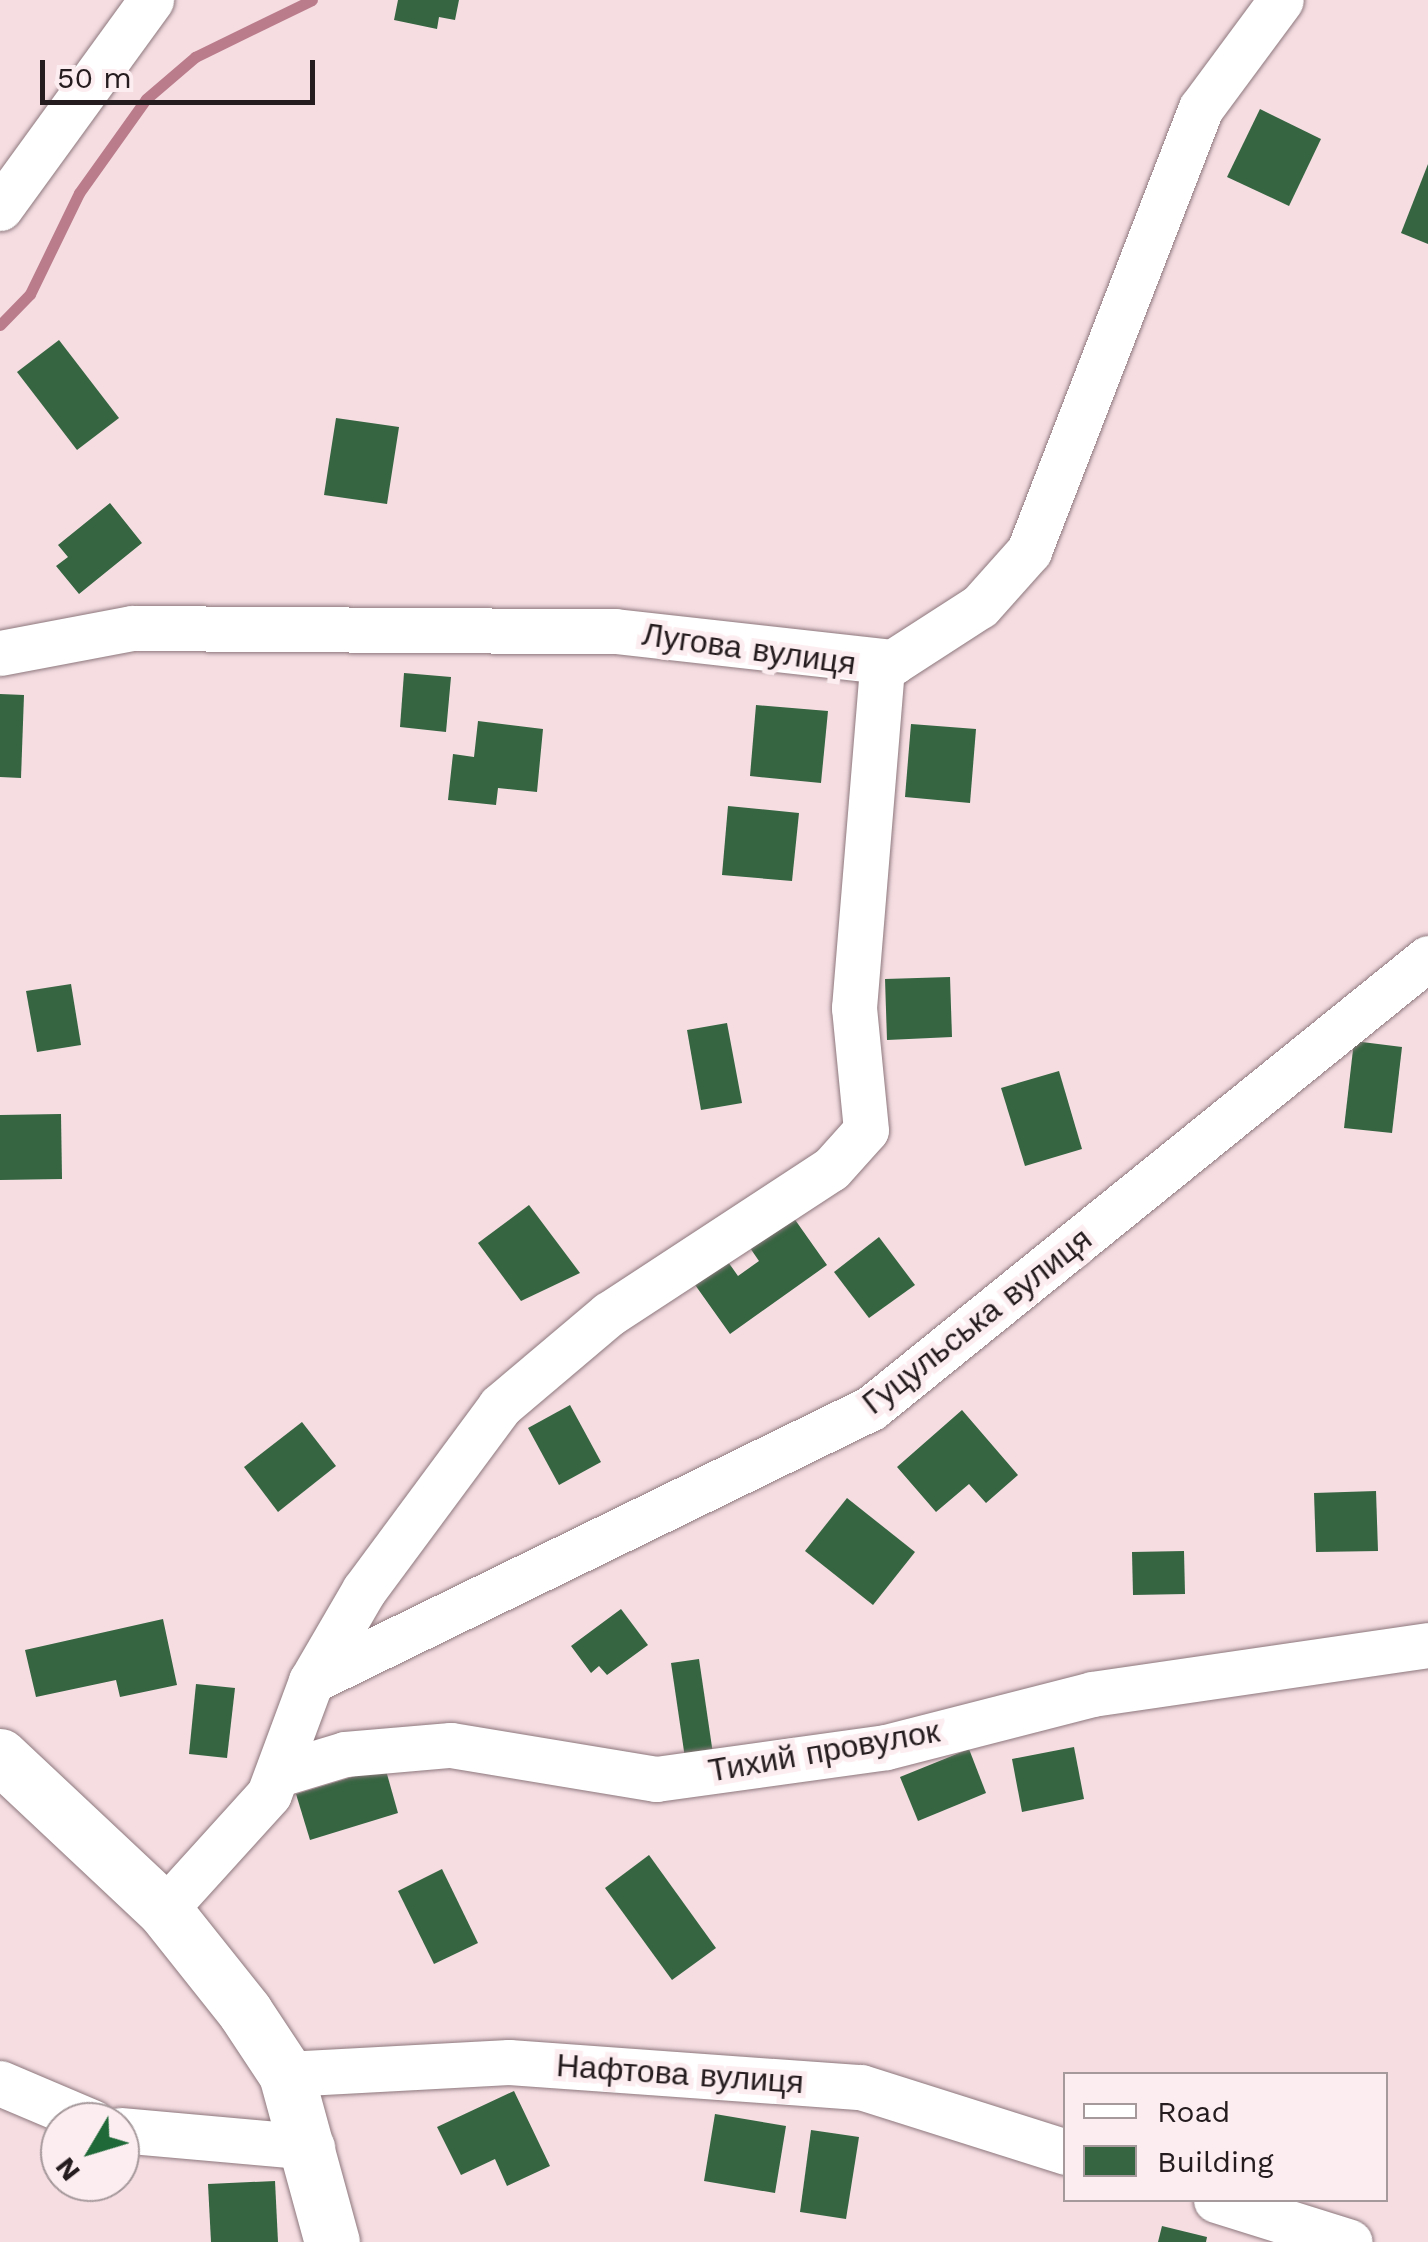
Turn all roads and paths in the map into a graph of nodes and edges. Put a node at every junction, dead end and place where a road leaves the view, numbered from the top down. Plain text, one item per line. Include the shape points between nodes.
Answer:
1 (150, 0) edge
2 (1281, 0) edge
3 (0, 208) edge
4 (0, 653) edge
5 (882, 667) junction
6 (1428, 958) edge
7 (1428, 1645) edge
8 (311, 1682) junction
9 (0, 1756) edge
10 (279, 1774) junction
11 (164, 1910) junction
12 (286, 2074) junction
13 (0, 2083) edge
14 (45, 2102) edge
15 (140, 2132) edge
16 (312, 2146) junction
17 (1063, 2151) edge
18 (1222, 2202) edge
19 (332, 2242) edge
20 (1350, 2242) edge

1 - 3 street
2 - 5 street, Лугова вулиця via 1201,108 1029,550 943,635
4 - 5 street, Лугова вулиця via 132,628 615,631
5 - 8 street via 854,1008 866,1130 831,1169 609,1314 500,1406 364,1590
6 - 8 street, Гуцульська вулиця via 872,1408
7 - 10 street, Тихий провулок via 1092,1694 886,1747 656,1779 451,1746 345,1754
8 - 10 street
9 - 11 main road
10 - 11 street
11 - 12 main road
12 - 16 main road
12 - 17 street, Нафтова вулиця via 508,2062 861,2087
13 - 14 street
15 - 16 street
16 - 19 main road
18 - 20 street

